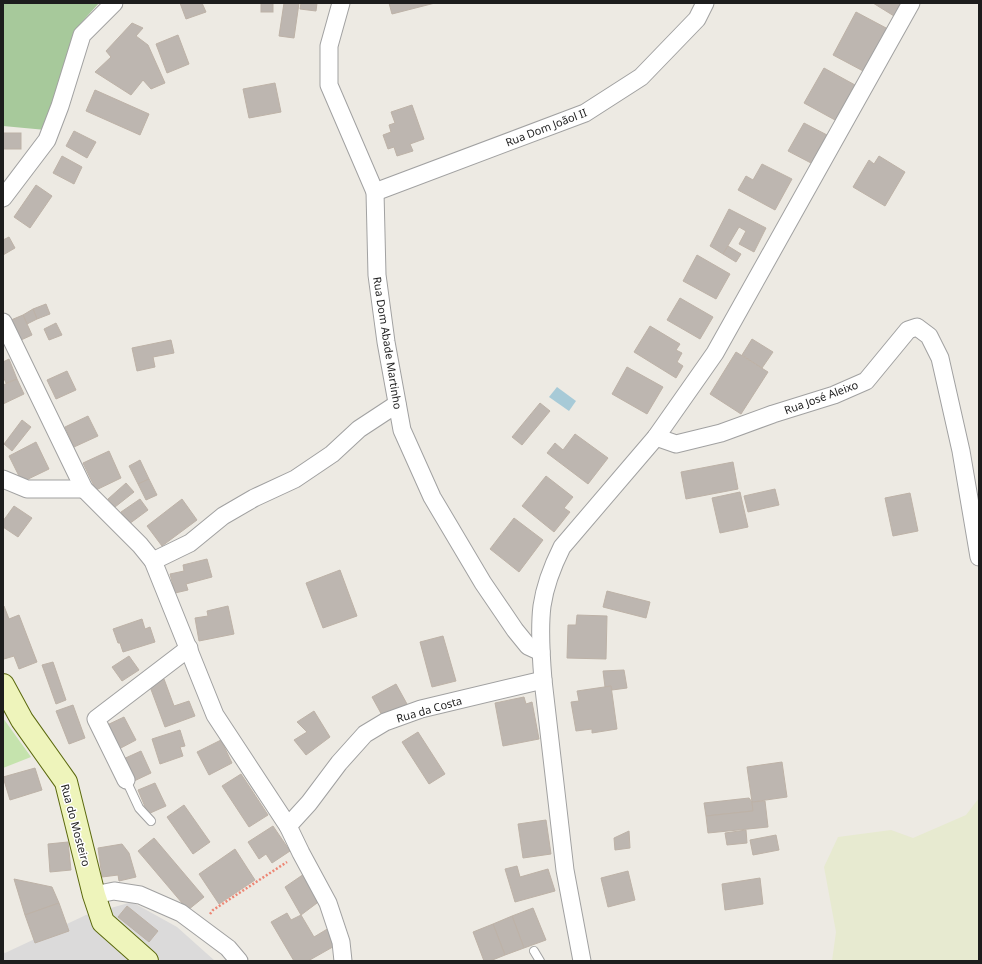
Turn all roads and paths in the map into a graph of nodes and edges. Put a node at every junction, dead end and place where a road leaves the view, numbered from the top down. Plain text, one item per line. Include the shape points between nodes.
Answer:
1 (114, 3) edge
2 (340, 3) edge
3 (705, 3) edge
4 (911, 3) edge
5 (375, 192) junction
6 (3, 198) edge
7 (3, 322) edge
8 (397, 404) junction
9 (656, 437) junction
10 (3, 479) edge
11 (84, 489) junction
12 (979, 557) edge
13 (153, 561) junction
14 (189, 648) junction
15 (541, 652) junction
16 (543, 680) junction
17 (3, 685) edge
18 (126, 780) joint
19 (151, 821) dead end
20 (288, 826) junction
21 (301, 853) junction
22 (94, 895) junction
23 (201, 929) junction
24 (534, 951) dead end
25 (147, 961) edge
26 (239, 961) edge
27 (344, 961) edge
28 (540, 961) edge
29 (582, 961) edge

1 - 6 street via 82,35 47,140
2 - 5 street, Rua Dom Abade Martinho via 328,46 329,85
3 - 5 street, Rua Dom Joãol II via 697,19 642,78 585,113
4 - 9 street via 714,353
5 - 8 street, Rua Dom Abade Martinho via 377,275
7 - 11 street
8 - 13 street via 359,429 332,454 295,479 254,498 223,516 190,543
8 - 15 street, Rua Dom Abade Martinho via 402,430 432,497 515,630 528,646
9 - 12 street, Rua José Aleixo via 676,444 721,433 834,396 866,381 908,330 917,327 929,336 940,358 961,451
9 - 15 street via 562,547 551,568 542,605
10 - 11 street via 27,489
11 - 13 street
13 - 14 street
14 - 18 street via 96,719
14 - 20 street via 215,715
15 - 16 street
16 - 20 street, Rua da Costa via 421,709 378,726 365,734
16 - 29 street via 565,870
17 - 22 main road, Rua do Mosteiro via 22,720 66,782
18 - 19 lane via 139,808
20 - 21 street
21 - 23 path via 213,910
21 - 27 street via 328,903 342,942
22 - 23 street via 114,892 140,896 181,913
22 - 25 main road, Rua do Mosteiro via 103,922
23 - 26 street via 228,948
24 - 28 lane

